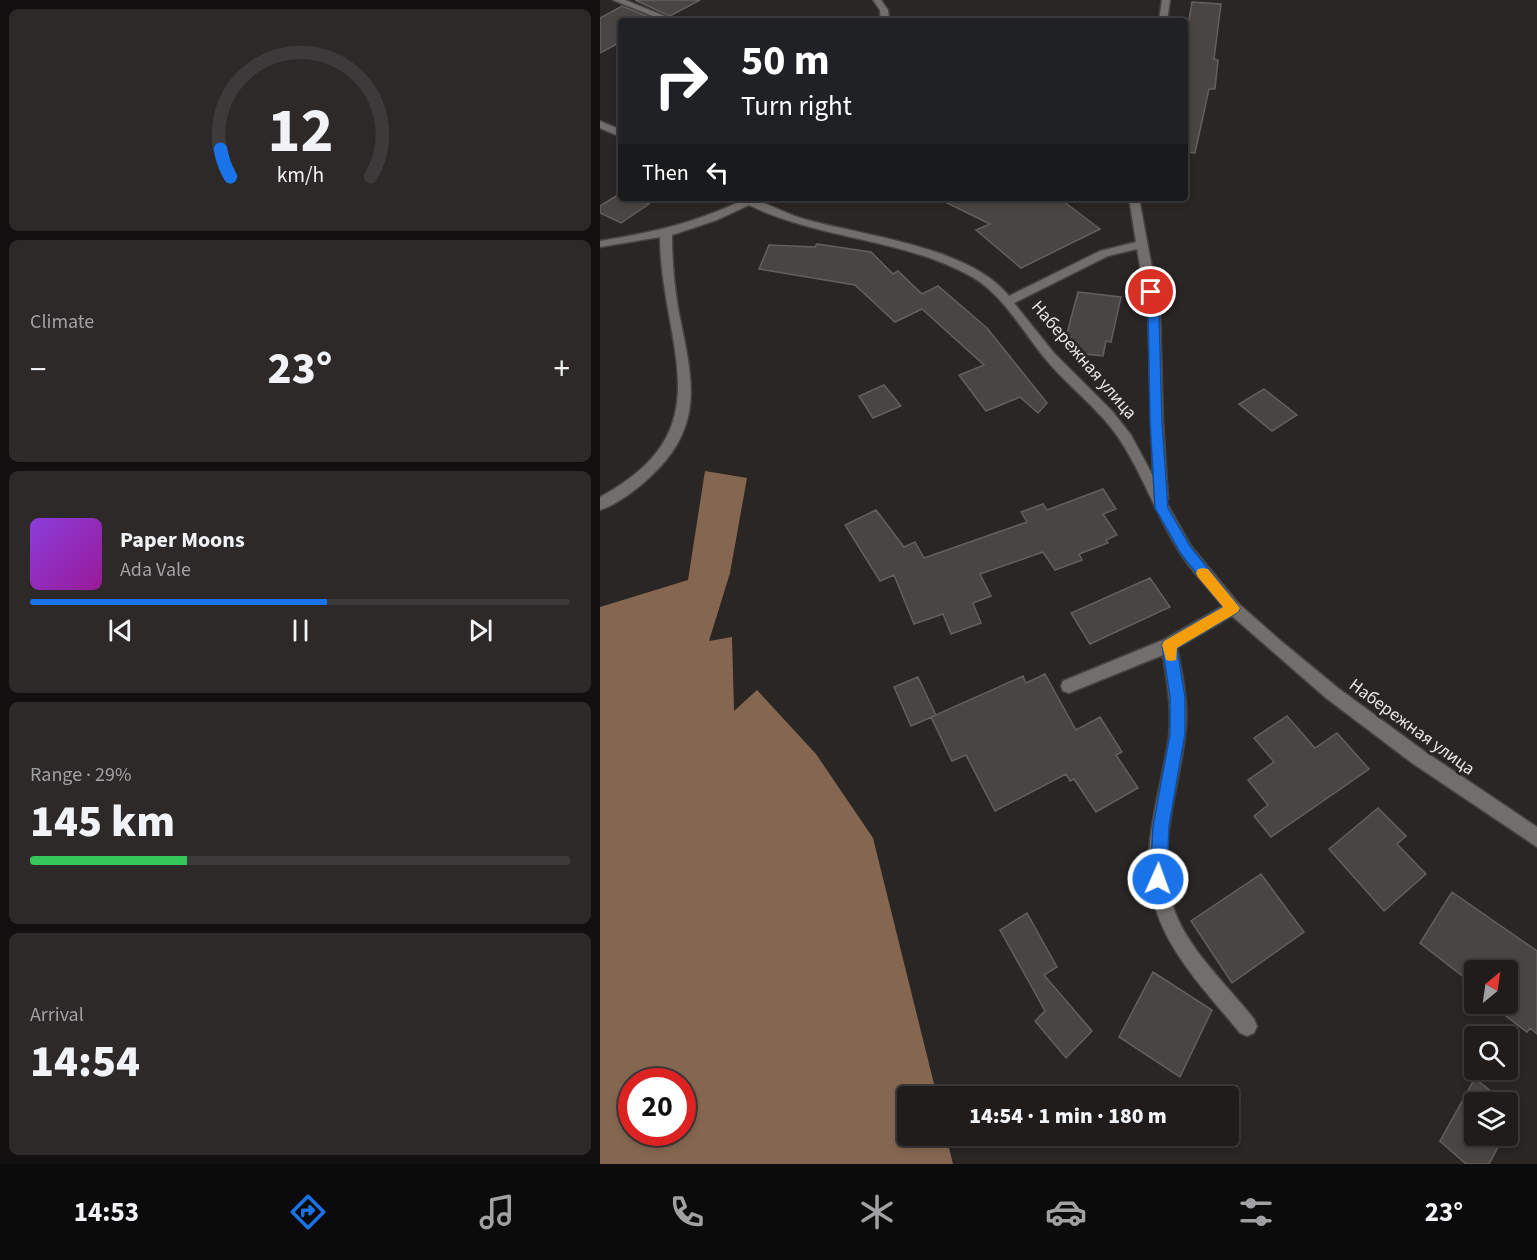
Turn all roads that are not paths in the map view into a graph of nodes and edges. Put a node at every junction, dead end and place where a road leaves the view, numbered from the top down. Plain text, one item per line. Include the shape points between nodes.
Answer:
1 (617, 0) edge
2 (877, 0) edge
3 (1166, 0) edge
4 (665, 18) edge
5 (885, 18) edge
6 (1163, 18) edge
7 (600, 124) edge
8 (618, 133) edge
9 (745, 201) edge
10 (749, 201) edge
11 (1135, 201) edge
12 (666, 233) junction
13 (600, 244) edge
14 (1143, 244) junction
15 (1008, 301) junction
16 (600, 504) edge
17 (1162, 508) junction
18 (1233, 608) junction
19 (1169, 645) junction
20 (1069, 686) dead end
21 (1537, 838) edge
22 (1247, 1026) dead end

1 - 4 street
2 - 5 street
3 - 6 street
7 - 8 street
9 - 12 street via 713,218
10 - 15 street, Набережная улица via 776,214 927,252 977,275
11 - 14 street
12 - 13 street
12 - 16 street via 669,285 685,371 686,395 680,426 644,477
14 - 15 street via 1104,254
14 - 17 street via 1154,311
15 - 17 street, Набережная улица via 1050,356 1126,438
17 - 18 street, Набережная улица via 1186,550
18 - 19 street
18 - 21 street, Набережная улица via 1332,693
19 - 20 street
19 - 22 street via 1178,697 1177,734 1161,826 1158,879 1165,912 1178,937

